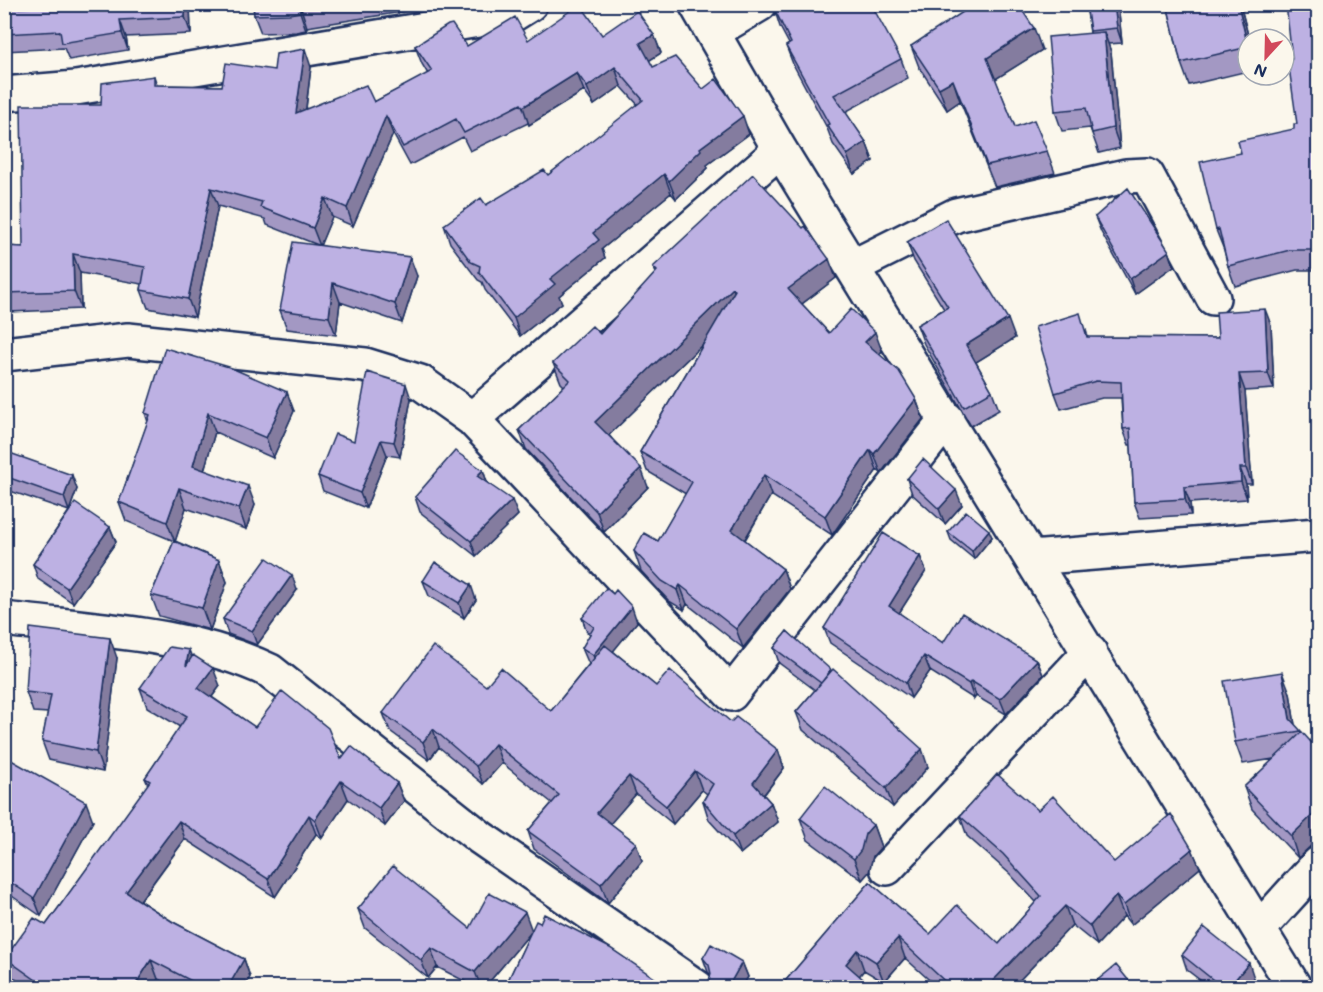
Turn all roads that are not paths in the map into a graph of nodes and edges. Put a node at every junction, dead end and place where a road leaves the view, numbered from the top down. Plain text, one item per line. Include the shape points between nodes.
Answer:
1 (530, 4) edge
2 (696, 4) edge
3 (760, 4) edge
4 (713, 32) junction
5 (4, 94) edge
6 (780, 150) junction
7 (852, 267) junction
8 (1213, 298) dead end
9 (4, 354) edge
10 (472, 419) junction
11 (947, 419) junction
12 (1318, 535) edge
13 (1031, 558) junction
14 (4, 619) edge
15 (1090, 652) junction
16 (1318, 864) edge
17 (887, 868) dead end
18 (1259, 929) junction
19 (698, 987) edge
20 (1295, 987) edge

1 - 5 street via 514,14 76,88
2 - 4 street
3 - 4 street
4 - 6 street
6 - 7 street
6 - 10 street
7 - 8 street via 956,215 1126,176 1147,175
7 - 11 street
9 - 10 street via 128,340 364,366 420,382
10 - 11 street via 731,694
11 - 13 street
12 - 13 street
13 - 15 street
14 - 19 street via 190,643 235,654 270,671 499,851
15 - 17 street
15 - 18 street
16 - 18 street
18 - 20 street

